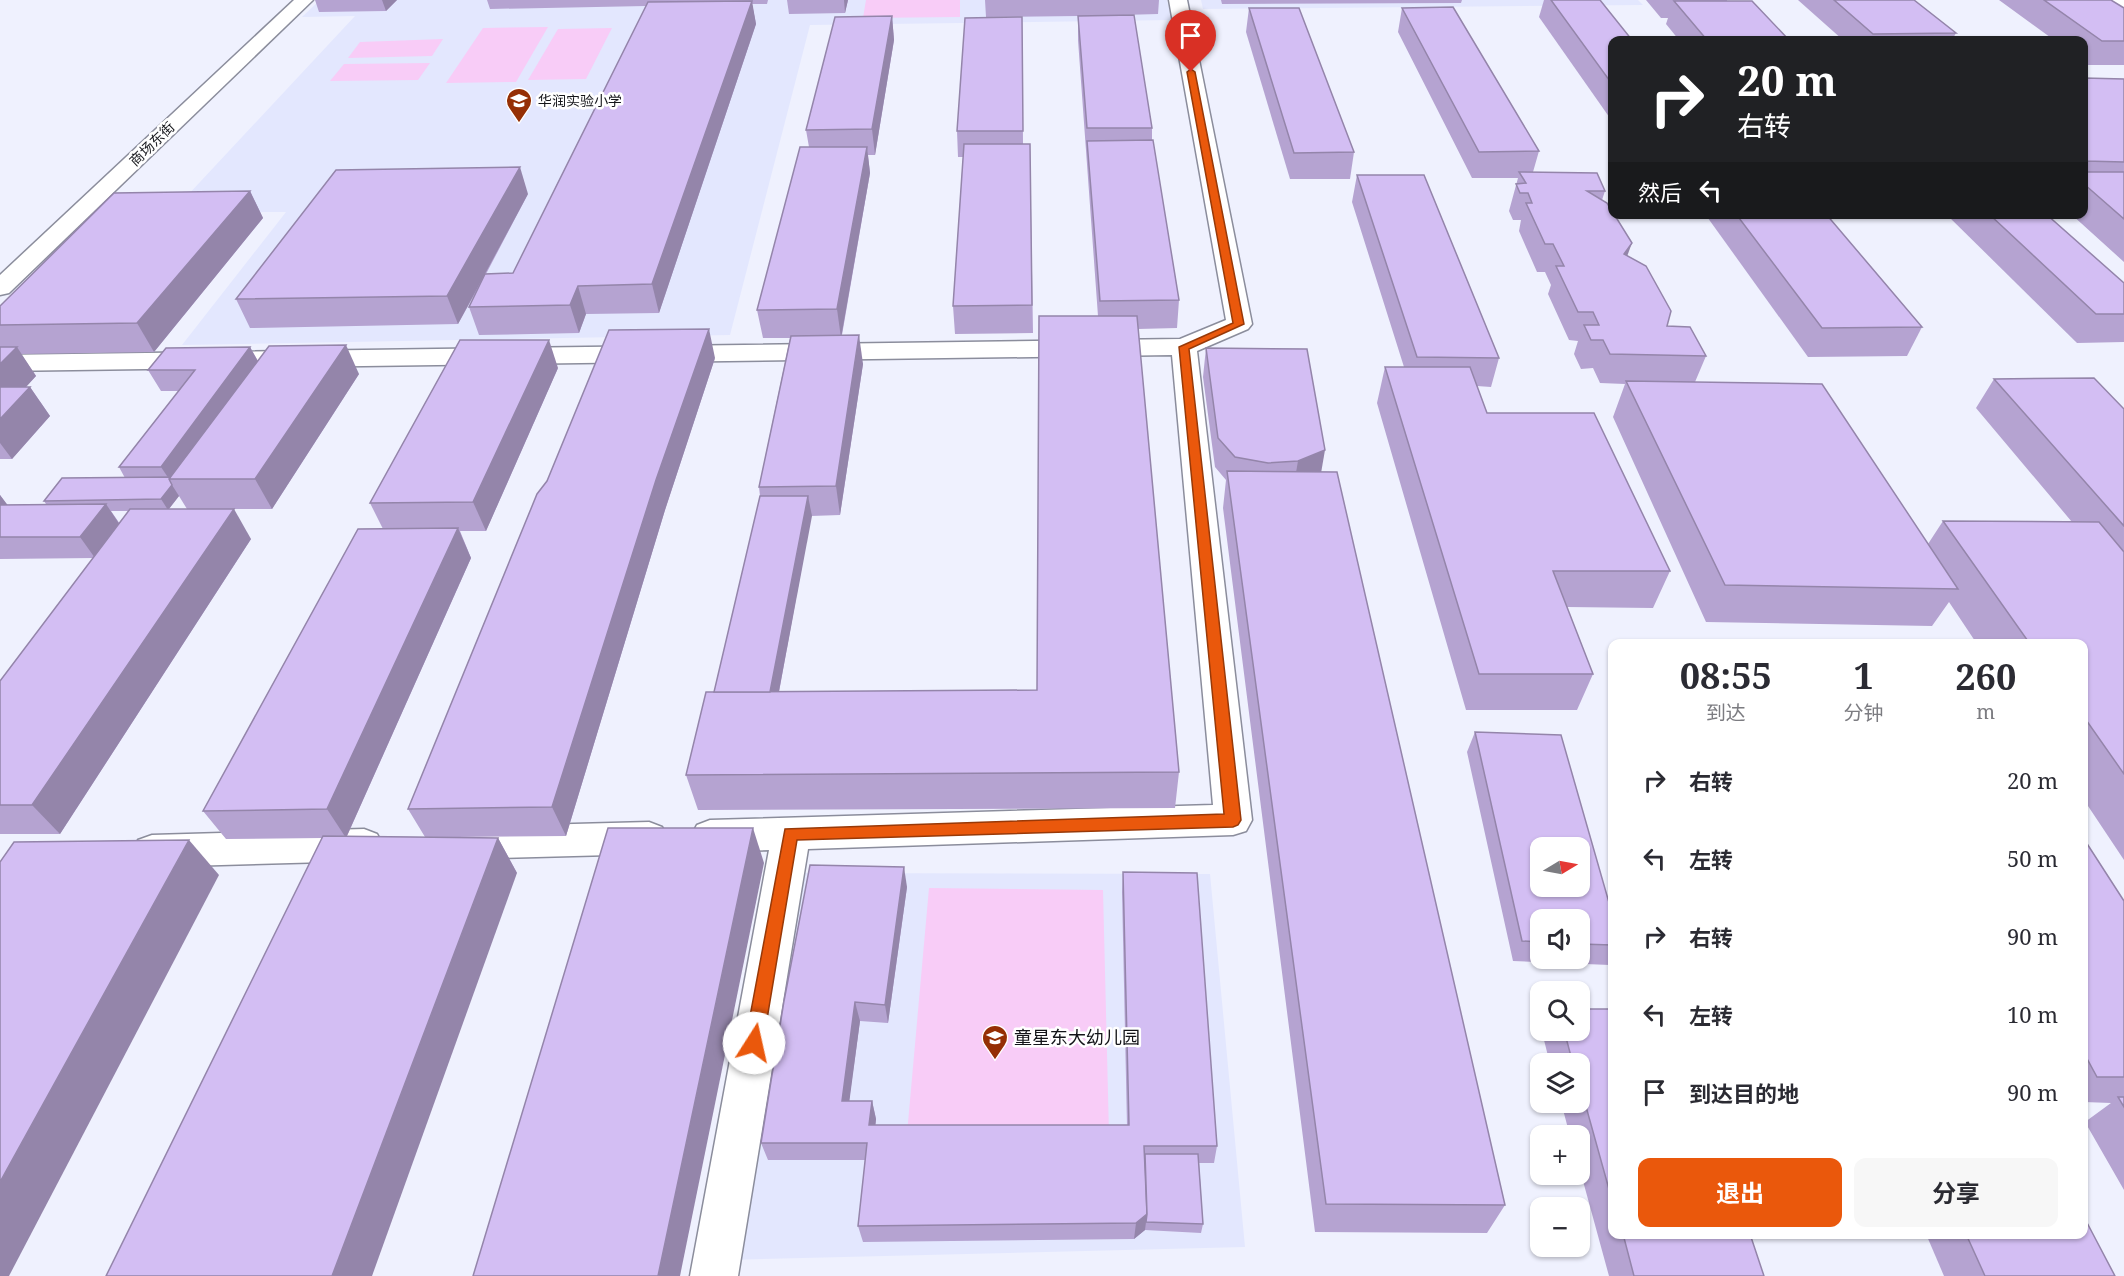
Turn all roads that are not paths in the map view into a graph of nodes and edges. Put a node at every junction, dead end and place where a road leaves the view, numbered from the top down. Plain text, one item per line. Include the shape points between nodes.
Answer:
1 (304, 0) edge
2 (1178, 0) edge
3 (2117, 0) edge
4 (2124, 5) edge
5 (0, 288) edge
6 (1184, 347) junction
7 (0, 363) edge
8 (791, 834) junction
9 (122, 852) edge
10 (714, 1276) edge

1 - 5 street, 商场东街
2 - 6 street via 1239,324
3 - 4 street
6 - 7 street
6 - 8 street via 1233,820
8 - 9 street
8 - 10 street

